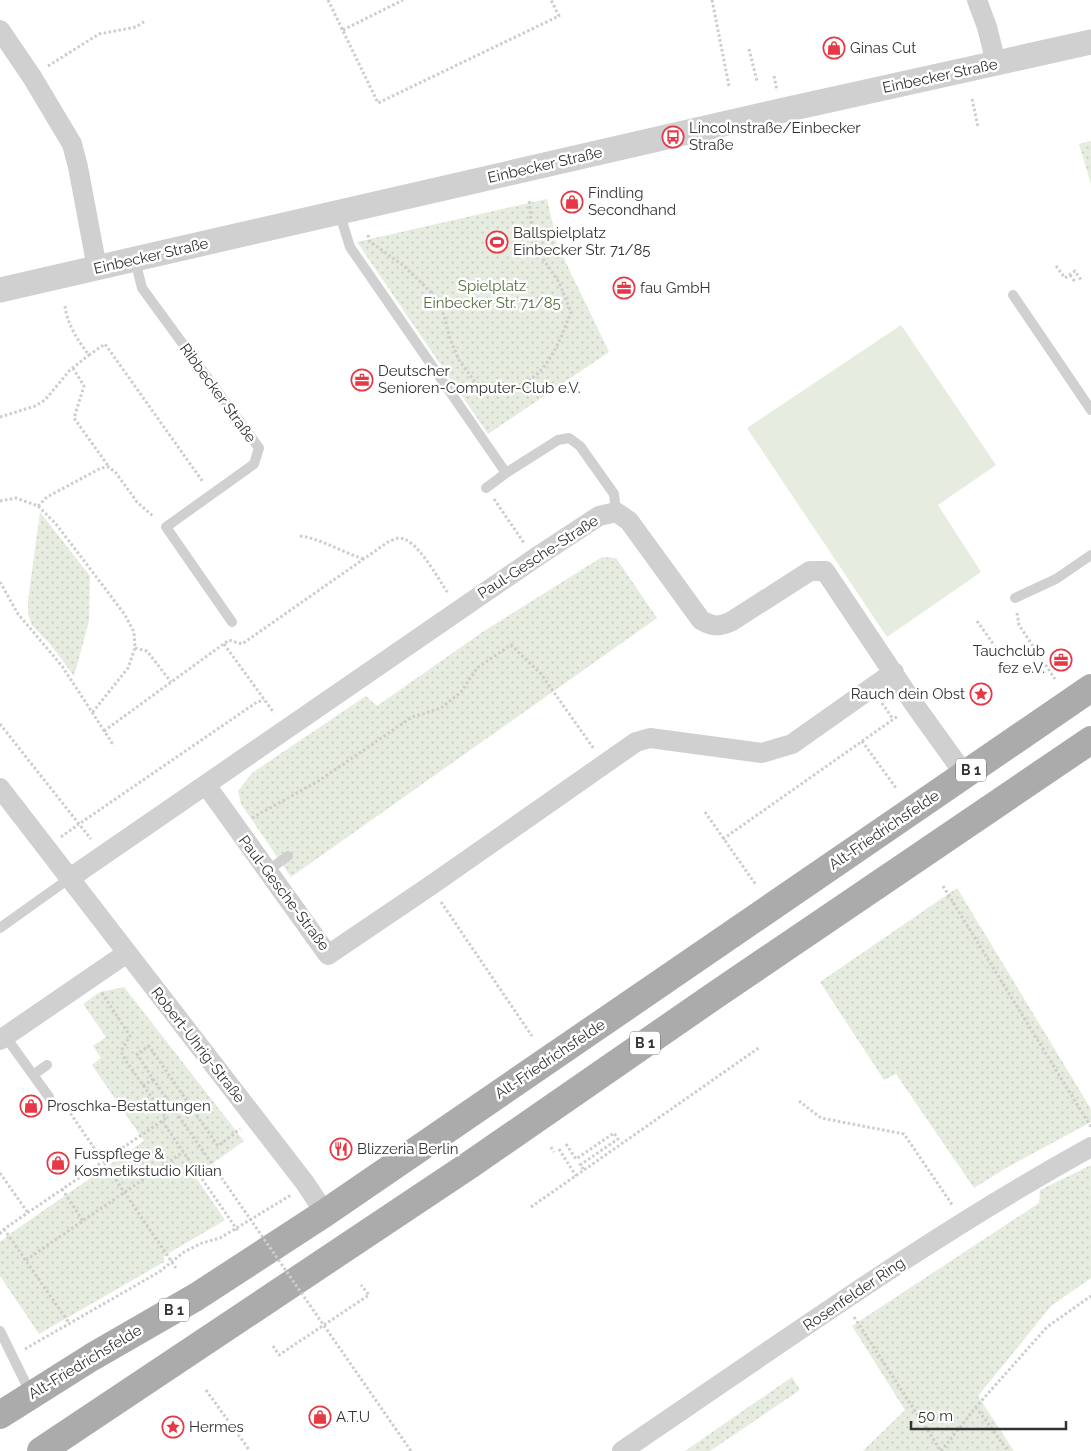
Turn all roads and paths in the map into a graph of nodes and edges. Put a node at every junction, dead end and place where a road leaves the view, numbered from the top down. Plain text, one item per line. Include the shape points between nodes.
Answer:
1 (328, 0) edge
2 (403, 0) edge
3 (551, 0) edge
4 (712, 0) edge
5 (978, 0) edge
6 (145, 21) dead end
7 (0, 30) edge
8 (343, 30) junction
9 (1091, 42) edge
10 (749, 49) dead end
11 (996, 63) junction
12 (51, 64) dead end
13 (757, 81) dead end
14 (729, 86) dead end
15 (972, 99) dead end
16 (978, 127) dead end
17 (529, 199) dead end
18 (339, 212) junction
19 (368, 234) dead end
20 (135, 260) junction
21 (1056, 266) dead end
22 (97, 268) junction
23 (1070, 274) junction
24 (1081, 280) dead end
25 (1076, 284) dead end
26 (0, 290) edge
27 (1013, 295) dead end
28 (65, 306) dead end
29 (89, 355) junction
30 (73, 368) junction
31 (1091, 410) edge
32 (0, 417) edge
33 (109, 467) junction
34 (506, 473) junction
35 (486, 488) joint
36 (212, 495) junction
37 (0, 500) edge
38 (38, 506) junction
39 (616, 512) junction
40 (166, 527) junction
41 (300, 536) dead end
42 (1091, 555) edge
43 (535, 558) junction
44 (364, 559) junction
45 (0, 582) edge
46 (1015, 598) joint
47 (459, 610) junction
48 (977, 621) dead end
49 (232, 622) dead end
50 (224, 644) junction
51 (135, 648) junction
52 (1001, 654) dead end
53 (894, 672) junction
54 (1055, 679) dead end
55 (171, 682) junction
56 (1091, 688) edge
57 (260, 695) dead end
58 (264, 700) dead end
59 (914, 704) junction
60 (92, 713) junction
61 (0, 724) edge
62 (104, 731) junction
63 (862, 740) junction
64 (1091, 740) edge
65 (114, 746) dead end
66 (605, 764) junction
67 (964, 775) junction
68 (206, 785) junction
69 (0, 788) edge
70 (896, 788) dead end
71 (705, 812) dead end
72 (237, 829) junction
73 (723, 839) junction
74 (288, 856) dead end
75 (268, 871) junction
76 (70, 878) junction
77 (756, 885) dead end
78 (430, 886) junction
79 (943, 886) dead end
80 (0, 928) edge
81 (126, 953) junction
82 (91, 978) junction
83 (532, 1036) dead end
84 (3, 1038) edge
85 (760, 1047) dead end
86 (48, 1065) dead end
87 (33, 1075) junction
88 (153, 1079) junction
89 (143, 1086) junction
90 (49, 1097) dead end
91 (61, 1100) dead end
92 (799, 1102) dead end
93 (254, 1118) junction
94 (162, 1121) junction
95 (1091, 1127) edge
96 (566, 1144) dead end
97 (1091, 1147) edge
98 (551, 1148) dead end
99 (559, 1149) dead end
100 (183, 1152) junction
101 (554, 1152) dead end
102 (103, 1161) junction
103 (584, 1170) junction
104 (0, 1172) edge
105 (576, 1176) junction
106 (308, 1187) junction
107 (62, 1189) junction
108 (125, 1192) junction
109 (531, 1207) dead end
110 (953, 1207) dead end
111 (28, 1213) junction
112 (325, 1213) junction
113 (83, 1221) junction
114 (4, 1229) junction
115 (237, 1230) junction
116 (0, 1234) edge
117 (26, 1260) junction
118 (172, 1262) junction
119 (176, 1268) dead end
120 (362, 1285) dead end
121 (1091, 1296) edge
122 (844, 1301) junction
123 (69, 1323) junction
124 (323, 1326) junction
125 (0, 1331) edge
126 (273, 1346) dead end
127 (12, 1356) junction
128 (206, 1390) dead end
129 (31, 1395) junction
130 (976, 1407) junction
131 (0, 1415) edge
132 (41, 1451) edge
133 (250, 1451) edge
134 (411, 1451) edge
135 (622, 1451) edge
136 (941, 1451) edge
137 (1008, 1451) edge

1 - 8 path
2 - 8 path
3 - 8 path via 559,16 378,103
4 - 14 path
5 - 11 street
6 - 12 path via 136,27 99,34
7 - 22 street via 72,144
9 - 11 street, Einbecker Straße
10 - 13 path
11 - 18 street, Einbecker Straße
15 - 16 path
17 - 19 path via 532,232 572,312 548,362 528,380 495,392 474,382 459,360 444,315 433,294 404,266 369,241
18 - 20 street, Einbecker Straße
18 - 34 lane via 350,248
20 - 22 street, Einbecker Straße
20 - 36 lane, Ribbecker Straße via 142,288 259,448 254,464
21 - 23 path via 1064,278
22 - 26 street, Einbecker Straße
23 - 24 path via 1076,271
23 - 25 path
27 - 31 lane
28 - 29 path via 78,341
29 - 30 path
29 - 36 path via 104,344
30 - 32 path via 45,400
30 - 33 path via 84,386 74,418
33 - 38 path via 101,468 47,497
33 - 40 path via 137,502
34 - 35 lane
34 - 39 lane via 558,440 569,438 580,446 614,494
35 - 43 path
36 - 40 lane, Ribbecker Straße
37 - 38 path via 16,498
38 - 51 path via 56,524 125,615 134,632
39 - 43 street, Paul-Gesche-Straße via 599,516
39 - 53 street, Paul-Gesche-Straße via 629,521 701,620 710,625 721,626 732,621 810,571 826,571
40 - 49 lane
41 - 44 path via 315,538
42 - 46 lane via 1056,579
43 - 47 street, Paul-Gesche-Straße
44 - 47 path via 393,540 409,541 418,549
44 - 50 path via 242,644 229,640
45 - 60 path via 18,614 62,666
46 - 54 path via 1019,625
47 - 68 street, Paul-Gesche-Straße
48 - 52 path
50 - 55 path
50 - 57 path
51 - 55 path via 147,652
51 - 60 path via 128,668
53 - 59 street, Paul-Gesche-Straße
53 - 66 street, Paul-Gesche-Straße via 792,744 762,753 650,738 636,742
55 - 62 path
56 - 67 main road, Alt-Friedrichsfelde / B 1
58 - 61 path via 79,824
59 - 63 path
59 - 67 street, Paul-Gesche-Straße
60 - 62 path
62 - 65 path
63 - 70 path
63 - 73 path
64 - 132 main road, B 1 via 471,1164
66 - 72 path via 541,674 511,645 477,668 462,692 441,708 412,717 320,780
66 - 78 street, Paul-Gesche-Straße
67 - 112 main road, Alt-Friedrichsfelde / B 1
68 - 72 street, Paul-Gesche-Straße
68 - 76 street, Paul-Gesche-Straße
69 - 76 street, Robert-Uhrig-Straße
71 - 73 path
72 - 75 street, Paul-Gesche-Straße
73 - 77 path
74 - 75 lane
75 - 78 street, Paul-Gesche-Straße via 328,955
76 - 80 lane
76 - 81 street, Robert-Uhrig-Straße
78 - 83 path
79 - 95 path
81 - 82 street
81 - 93 street, Robert-Uhrig-Straße
82 - 84 street
82 - 89 path via 130,1036 121,1051
84 - 87 lane
85 - 103 path
86 - 87 lane
87 - 90 lane
88 - 89 path
88 - 93 path via 137,1054 149,1046 218,1146
88 - 124 path, bridge
89 - 94 path via 166,1118
91 - 102 path
92 - 110 path via 821,1118 904,1134
93 - 106 street, Robert-Uhrig-Straße
94 - 100 path
94 - 102 path
96 - 103 path via 576,1160 614,1133 618,1139 580,1165
97 - 122 street, Rosenfelder Ring via 963,1222
98 - 101 path
99 - 105 path
100 - 108 path
100 - 115 path
102 - 107 path
102 - 108 path
103 - 105 path
104 - 111 path
105 - 109 path
106 - 112 street, Robert-Uhrig-Straße
106 - 115 path via 278,1202
107 - 111 path
107 - 113 path
108 - 113 path
108 - 118 path
111 - 114 path
112 - 129 main road, Alt-Friedrichsfelde / B 1 via 196,1297
113 - 117 path
114 - 116 path
114 - 117 path
115 - 118 path via 202,1243
117 - 123 path
118 - 119 path
118 - 123 path
120 - 124 path via 369,1295
121 - 130 path via 1046,1327
122 - 135 street, Rosenfelder Ring
122 - 136 path
123 - 127 path
124 - 126 path via 279,1355
124 - 134 path, bridge
125 - 127 lane
127 - 129 lane
128 - 133 path
129 - 131 main road, Alt-Friedrichsfelde / B 1
130 - 136 path
130 - 137 path

